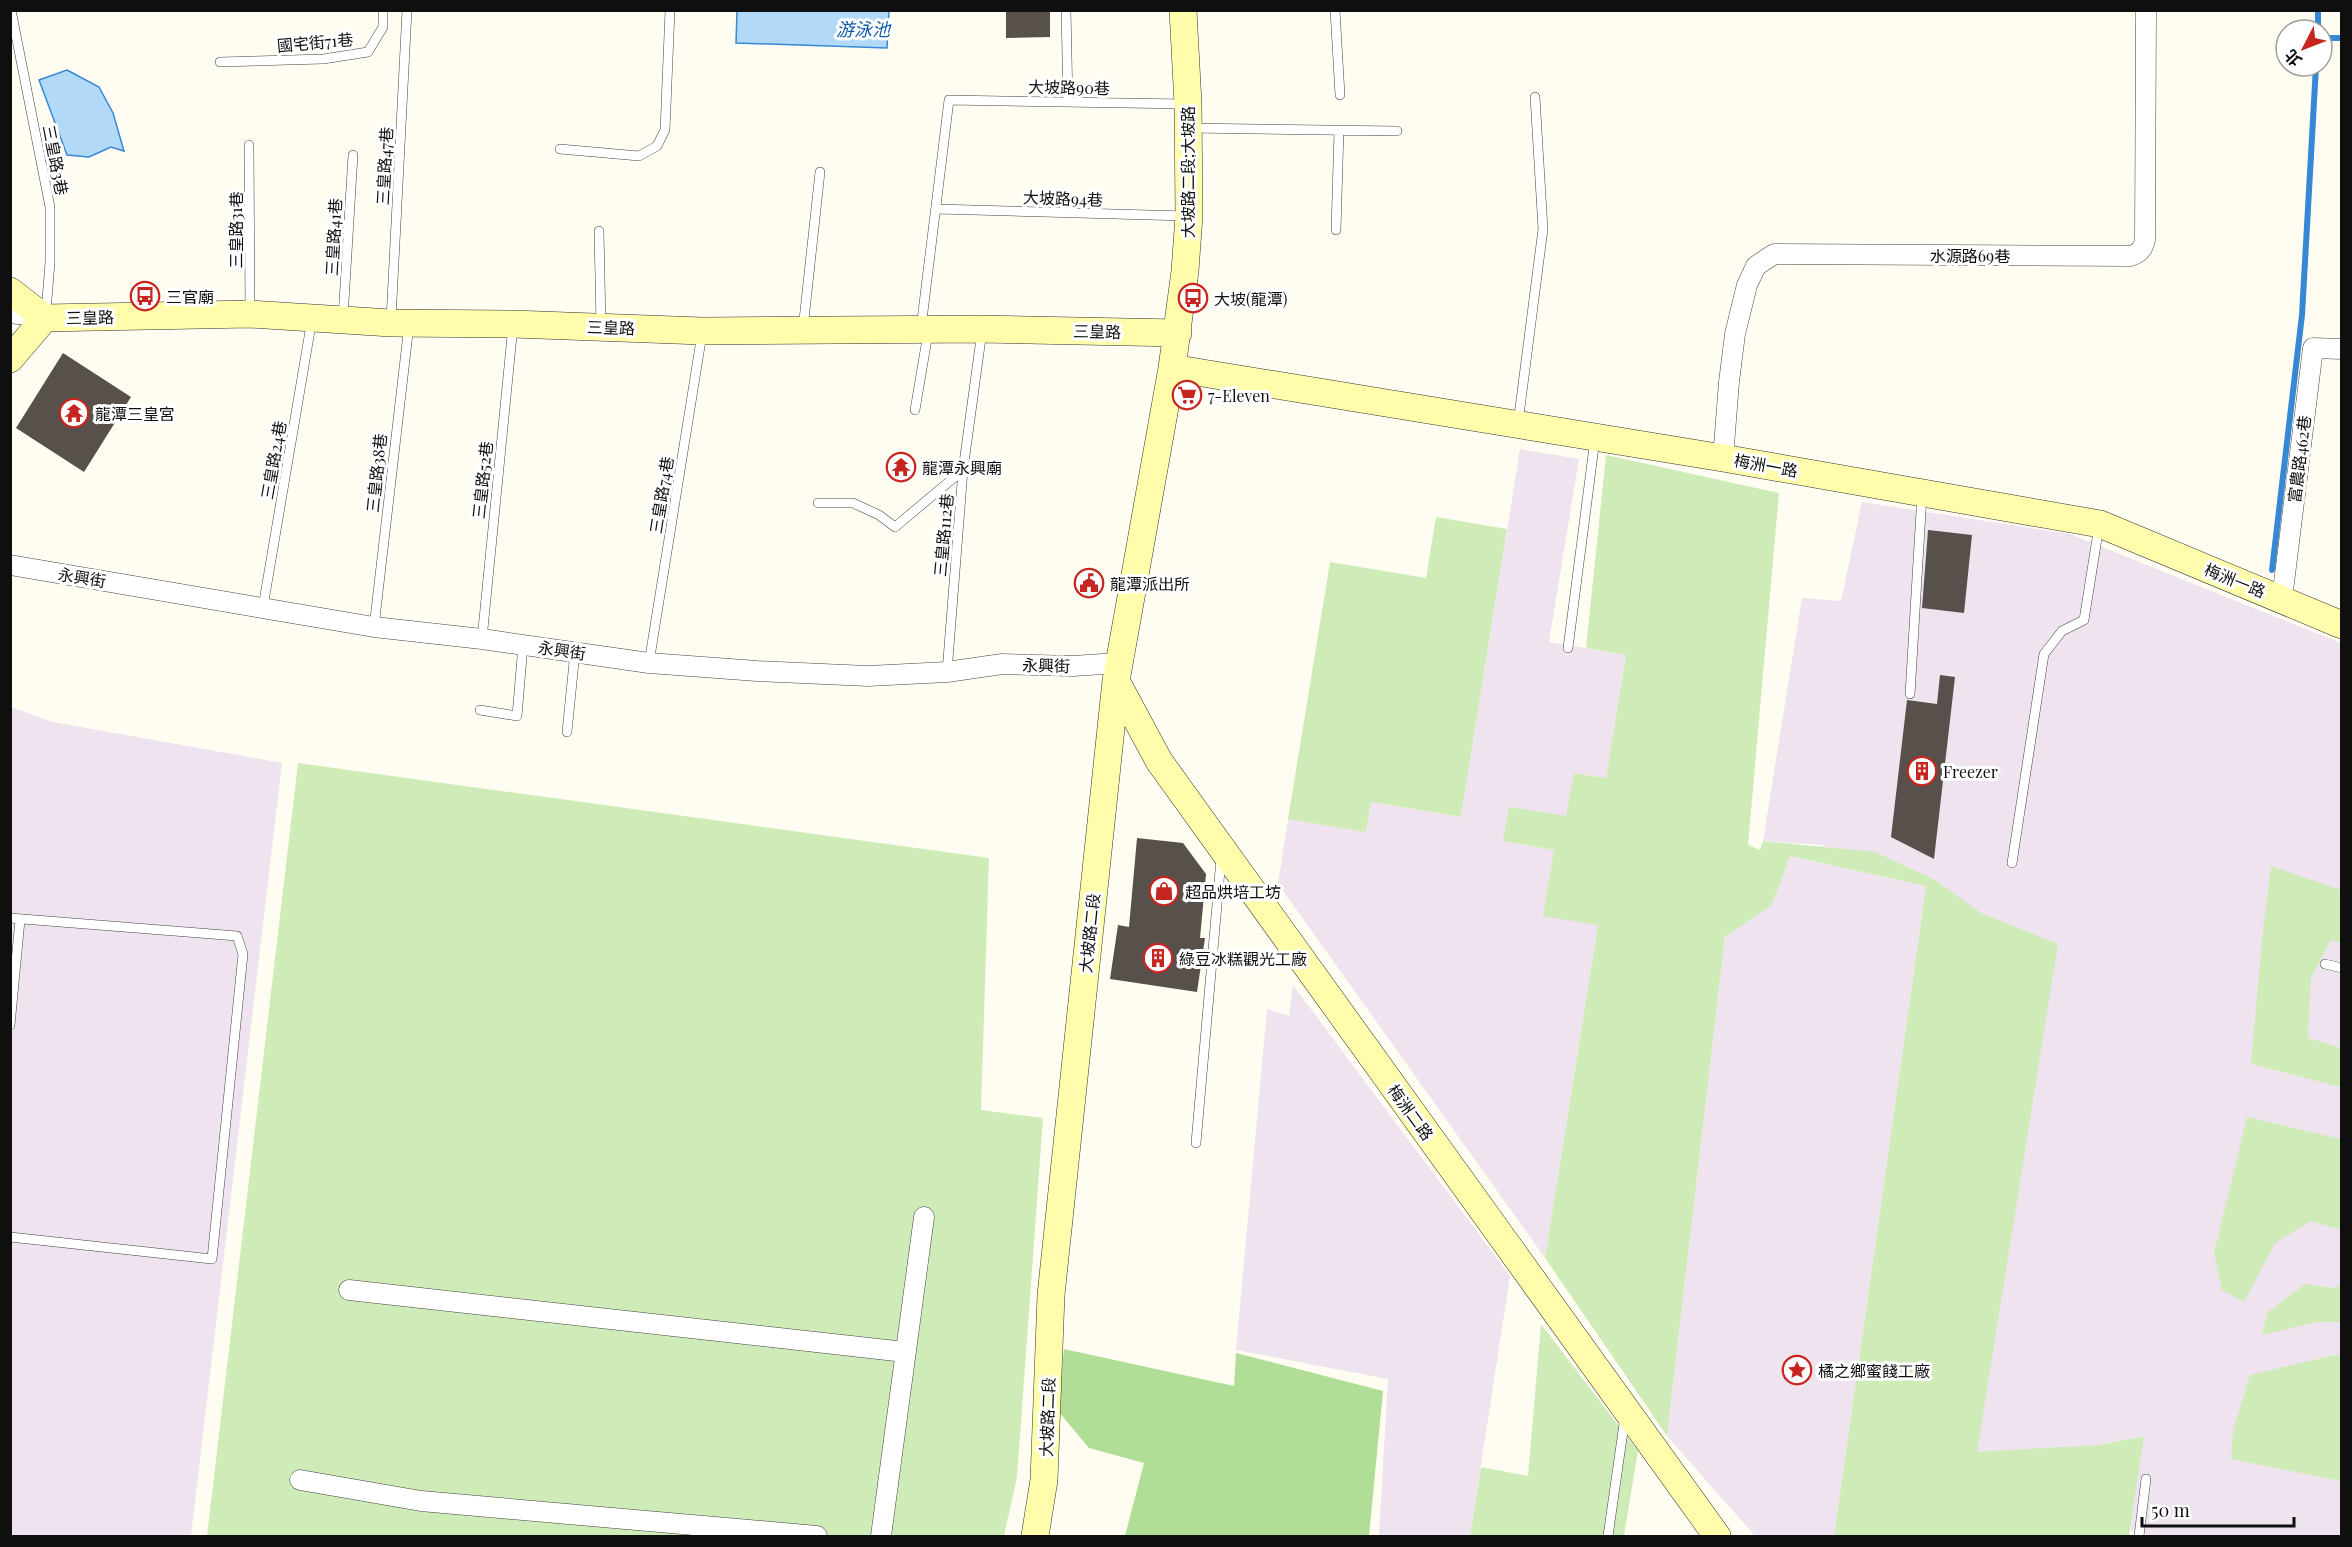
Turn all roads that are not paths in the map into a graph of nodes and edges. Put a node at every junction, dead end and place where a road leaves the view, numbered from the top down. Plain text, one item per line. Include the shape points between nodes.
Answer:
1 (11, 10) edge
2 (383, 10) edge
3 (407, 10) edge
4 (670, 10) edge
5 (1066, 10) edge
6 (1182, 10) edge
7 (1335, 10) edge
8 (2146, 10) edge
9 (220, 62) dead end
10 (1340, 95) dead end
11 (1535, 98) dead end
12 (1068, 102) junction
13 (1188, 116) junction
14 (1339, 130) junction
15 (1397, 131) dead end
16 (249, 145) dead end
17 (561, 149) dead end
18 (353, 155) dead end
19 (820, 172) dead end
20 (937, 210) junction
21 (1188, 216) junction
22 (1336, 230) dead end
23 (599, 231) dead end
24 (10, 291) edge
25 (10, 313) edge
26 (250, 314) junction
27 (45, 318) junction
28 (312, 318) junction
29 (343, 320) junction
30 (400, 323) junction
31 (513, 324) junction
32 (601, 327) junction
33 (982, 329) junction
34 (924, 330) junction
35 (702, 331) junction
36 (802, 331) junction
37 (1178, 333) junction
38 (2342, 349) edge
39 (10, 359) edge
40 (1172, 368) junction
41 (915, 410) dead end
42 (1518, 424) junction
43 (1595, 437) junction
44 (1724, 458) junction
45 (963, 470) junction
46 (1922, 493) junction
47 (818, 503) dead end
48 (2100, 524) junction
49 (10, 566) edge
50 (2282, 599) junction
51 (263, 607) junction
52 (2342, 625) edge
53 (374, 627) junction
54 (482, 639) junction
55 (523, 645) junction
56 (1568, 648) dead end
57 (575, 652) junction
58 (649, 663) junction
59 (946, 672) junction
60 (1117, 672) junction
61 (1910, 694) dead end
62 (480, 711) dead end
63 (567, 732) dead end
64 (1221, 850) junction
65 (2012, 863) dead end
66 (15, 919) edge
67 (2325, 964) dead end
68 (2342, 968) edge
69 (10, 1025) edge
70 (1196, 1143) dead end
71 (924, 1217) dead end
72 (10, 1237) edge
73 (349, 1290) dead end
74 (905, 1352) junction
75 (1626, 1408) junction
76 (2146, 1479) dead end
77 (300, 1480) dead end
78 (817, 1536) edge
79 (881, 1536) edge
80 (1035, 1536) edge
81 (1608, 1536) edge
82 (1717, 1536) edge
83 (2139, 1536) edge

1 - 27 lane, 三皇路3巷 via 50,207
2 - 9 lane, 國宅街71巷 via 382,27 368,52 323,59
3 - 30 lane, 三皇路47巷
4 - 17 lane via 665,130 657,146 639,156
5 - 12 lane
6 - 13 street, 大坡路二段;大坡路
7 - 10 lane
8 - 44 street, 水源路69巷 via 2143,248 2130,256 1774,254 1756,266 1747,285 1735,334
11 - 42 lane via 1543,229
12 - 13 lane, 大坡路90巷
12 - 20 lane, 大坡路90巷 via 949,100
13 - 14 lane, 大坡路90巷
13 - 21 street, 大坡路二段;大坡路
14 - 15 lane, 大坡路90巷
14 - 22 lane
16 - 26 lane, 三皇路31巷
18 - 29 lane, 三皇路41巷
19 - 36 lane
20 - 21 lane, 大坡路94巷
20 - 34 lane
21 - 37 street, 大坡路二段;大坡路
23 - 32 lane
24 - 27 street
25 - 27 street
26 - 27 street, 三皇路
26 - 28 street, 三皇路
27 - 39 street
28 - 29 street, 三皇路
28 - 51 lane, 三皇路24巷
29 - 30 street, 三皇路
30 - 31 street, 三皇路
30 - 53 lane, 三皇路38巷
31 - 32 street, 三皇路
31 - 54 lane, 三皇路52巷
32 - 35 street, 三皇路
33 - 34 street, 三皇路
33 - 37 street, 三皇路
33 - 45 lane, 三皇路112巷
34 - 36 street, 三皇路
34 - 41 lane
35 - 36 street, 三皇路
35 - 58 lane, 三皇路74巷
37 - 40 street, 大坡路二段
38 - 50 street, 富農路462巷 via 2313,348
40 - 42 street, 梅洲一路
40 - 60 street, 大坡路二段
42 - 43 street, 梅洲一路
43 - 44 street, 梅洲一路
43 - 56 lane
44 - 46 street, 梅洲一路
45 - 47 lane via 895,527 854,503
45 - 59 lane, 三皇路112巷
46 - 48 street, 梅洲一路
46 - 61 lane
48 - 50 street, 梅洲一路
48 - 65 lane via 2084,620 2062,630 2044,654
49 - 51 street, 永興街
50 - 52 street, 梅洲一路
51 - 53 street, 永興街
53 - 54 street, 永興街
54 - 55 street, 永興街
55 - 57 street, 永興街
55 - 62 lane via 517,716
57 - 58 street, 永興街
57 - 63 lane
58 - 59 street, 永興街 via 868,676
59 - 60 street, 永興街 via 1002,664
60 - 64 street, 梅洲二路 via 1159,761
60 - 80 street, 大坡路二段 via 1051,1295 1044,1480
64 - 70 lane
64 - 75 street, 梅洲二路
66 - 69 lane
66 - 72 lane via 237,936 243,954 212,1259
67 - 68 lane
71 - 74 street
73 - 74 street
74 - 79 street
75 - 81 lane
75 - 82 street, 梅洲二路
76 - 83 lane
77 - 78 street via 421,1501

